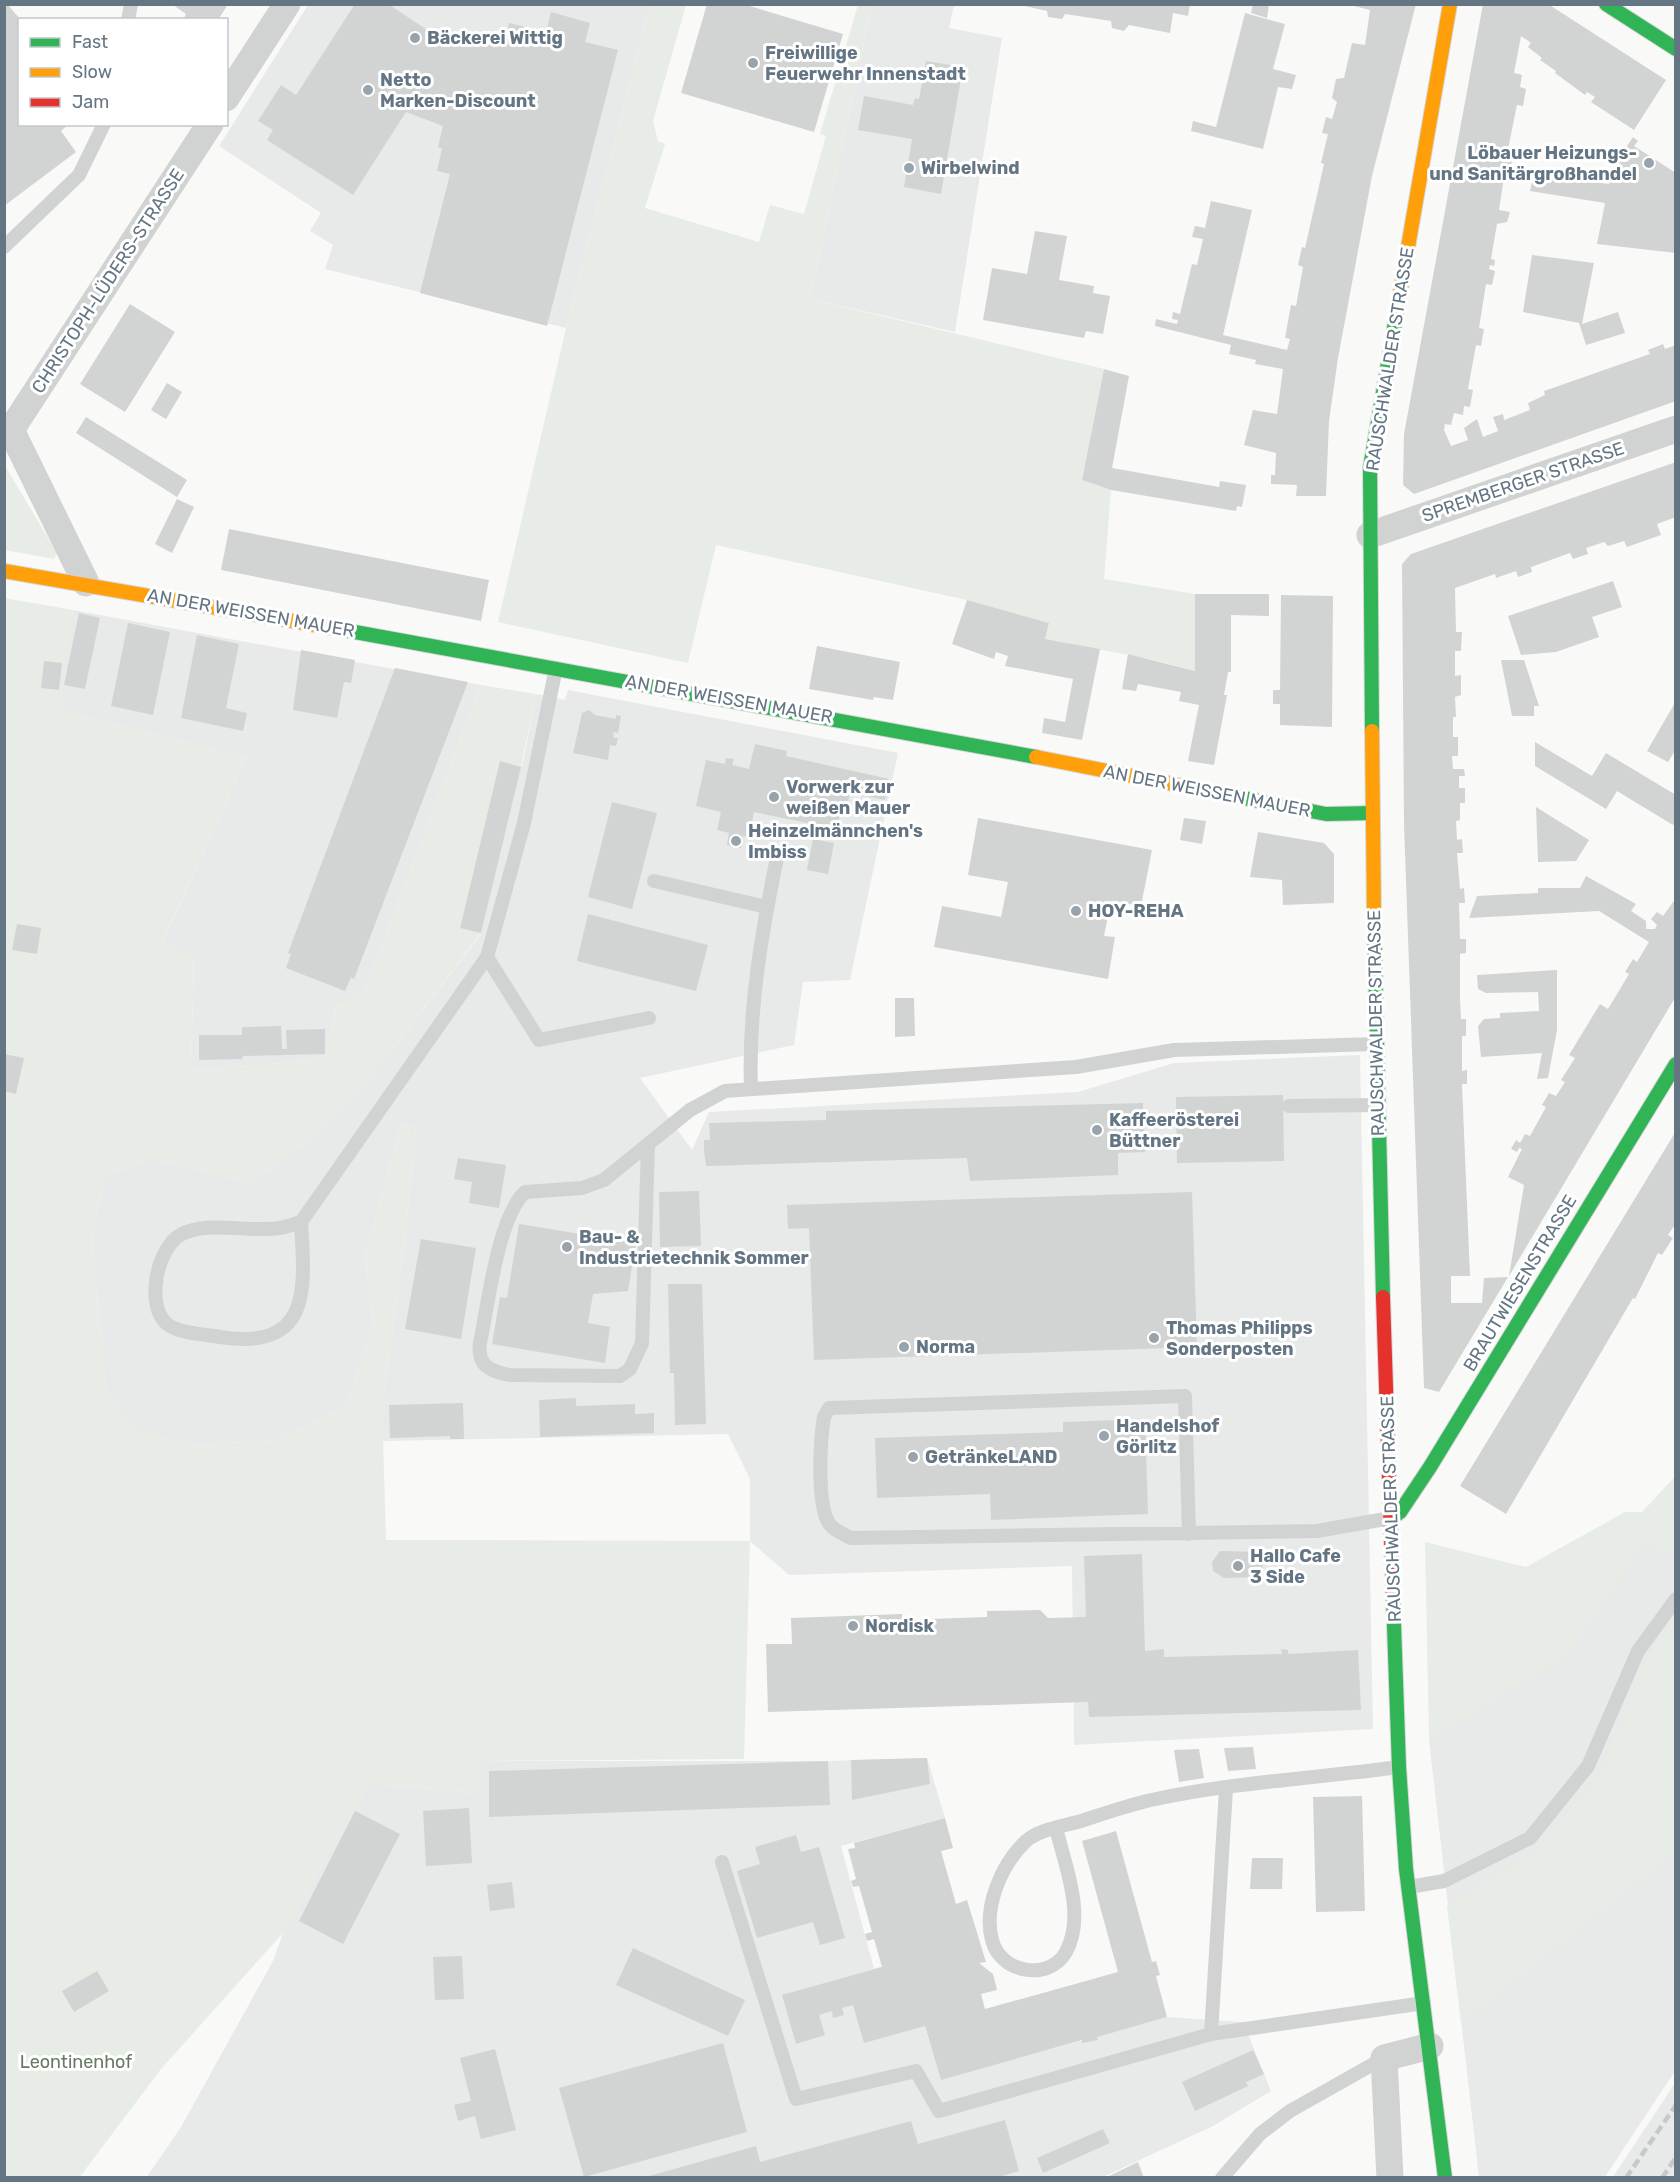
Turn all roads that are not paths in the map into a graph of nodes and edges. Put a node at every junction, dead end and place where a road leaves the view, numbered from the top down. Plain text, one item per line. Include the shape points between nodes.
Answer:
1 (287, 4) edge
2 (1450, 4) edge
3 (1606, 4) edge
4 (1676, 49) edge
5 (228, 95) edge
6 (103, 126) edge
7 (209, 126) edge
8 (4, 247) edge
9 (1676, 429) edge
10 (8, 433) edge
11 (1370, 535) junction
12 (4, 571) edge
13 (86, 583) junction
14 (556, 668) junction
15 (1372, 813) junction
16 (778, 853) dead end
17 (654, 881) dead end
18 (767, 907) junction
19 (487, 957) junction
20 (649, 1018) dead end
21 (1375, 1044) junction
22 (1676, 1064) edge
23 (751, 1089) junction
24 (1377, 1105) junction
25 (1289, 1106) dead end
26 (648, 1144) junction
27 (301, 1222) junction
28 (1392, 1518) junction
29 (1189, 1534) junction
30 (1676, 1599) edge
31 (1399, 1767) junction
32 (1226, 1789) junction
33 (1056, 1828) junction
34 (722, 1862) dead end
35 (1409, 1887) junction
36 (1424, 2003) junction
37 (1210, 2034) junction
38 (1430, 2046) junction
39 (1384, 2058) junction
40 (1222, 2178) edge
41 (1390, 2178) edge
42 (1445, 2178) edge

1 - 5 street
2 - 11 street, RAUSCHWALDER STRASSE via 1370,468
3 - 4 street
6 - 8 lane via 79,175
7 - 10 street, CHRISTOPH-LÜDERS-STRASSE
9 - 11 street, SPREMBERGER STRASSE
10 - 13 street
11 - 15 street, RAUSCHWALDER STRASSE
12 - 13 street, AN DER WEISSEN MAUER
13 - 14 street, AN DER WEISSEN MAUER
14 - 15 street, AN DER WEISSEN MAUER via 878,726 1326,814
14 - 19 lane via 524,823
15 - 21 street, RAUSCHWALDER STRASSE
16 - 18 lane
17 - 18 lane
18 - 23 lane via 749,1043
19 - 20 lane via 539,1040
19 - 27 lane
21 - 23 lane via 1174,1050 1076,1067
21 - 24 street, RAUSCHWALDER STRASSE
22 - 28 street, BRAUTWIESENSTRASSE via 1419,1484
23 - 26 lane via 725,1091 690,1110
24 - 25 lane
24 - 28 street, RAUSCHWALDER STRASSE
26 - 26 lane via 642,1342 630,1369 620,1376 509,1375 483,1365 478,1356 480,1343 507,1221 518,1198 525,1192 582,1188 604,1180
27 - 27 lane via 305,1277 300,1303 284,1327 241,1340 183,1331 168,1324 160,1313 158,1268 169,1242 197,1229 279,1228
28 - 29 lane via 1336,1530
28 - 31 street, RAUSCHWALDER STRASSE
29 - 29 lane via 851,1538 828,1522 822,1499 822,1427 829,1408 1185,1396
30 - 35 lane via 1638,1652 1588,1766 1530,1838 1444,1881
31 - 32 lane
31 - 35 street, RAUSCHWALDER STRASSE
32 - 33 lane via 1155,1799
32 - 37 lane
33 - 33 lane via 1072,1895 1073,1934 1062,1958 1051,1968 1025,1970 1006,1962 992,1940 993,1902 1008,1862 1028,1840
34 - 37 lane via 796,2099 916,2071 939,2111
35 - 36 street, RAUSCHWALDER STRASSE
36 - 37 lane
36 - 38 street, RAUSCHWALDER STRASSE
38 - 39 street
38 - 42 street, RAUSCHWALDER STRASSE
39 - 40 lane via 1290,2110 1260,2134
39 - 41 street

